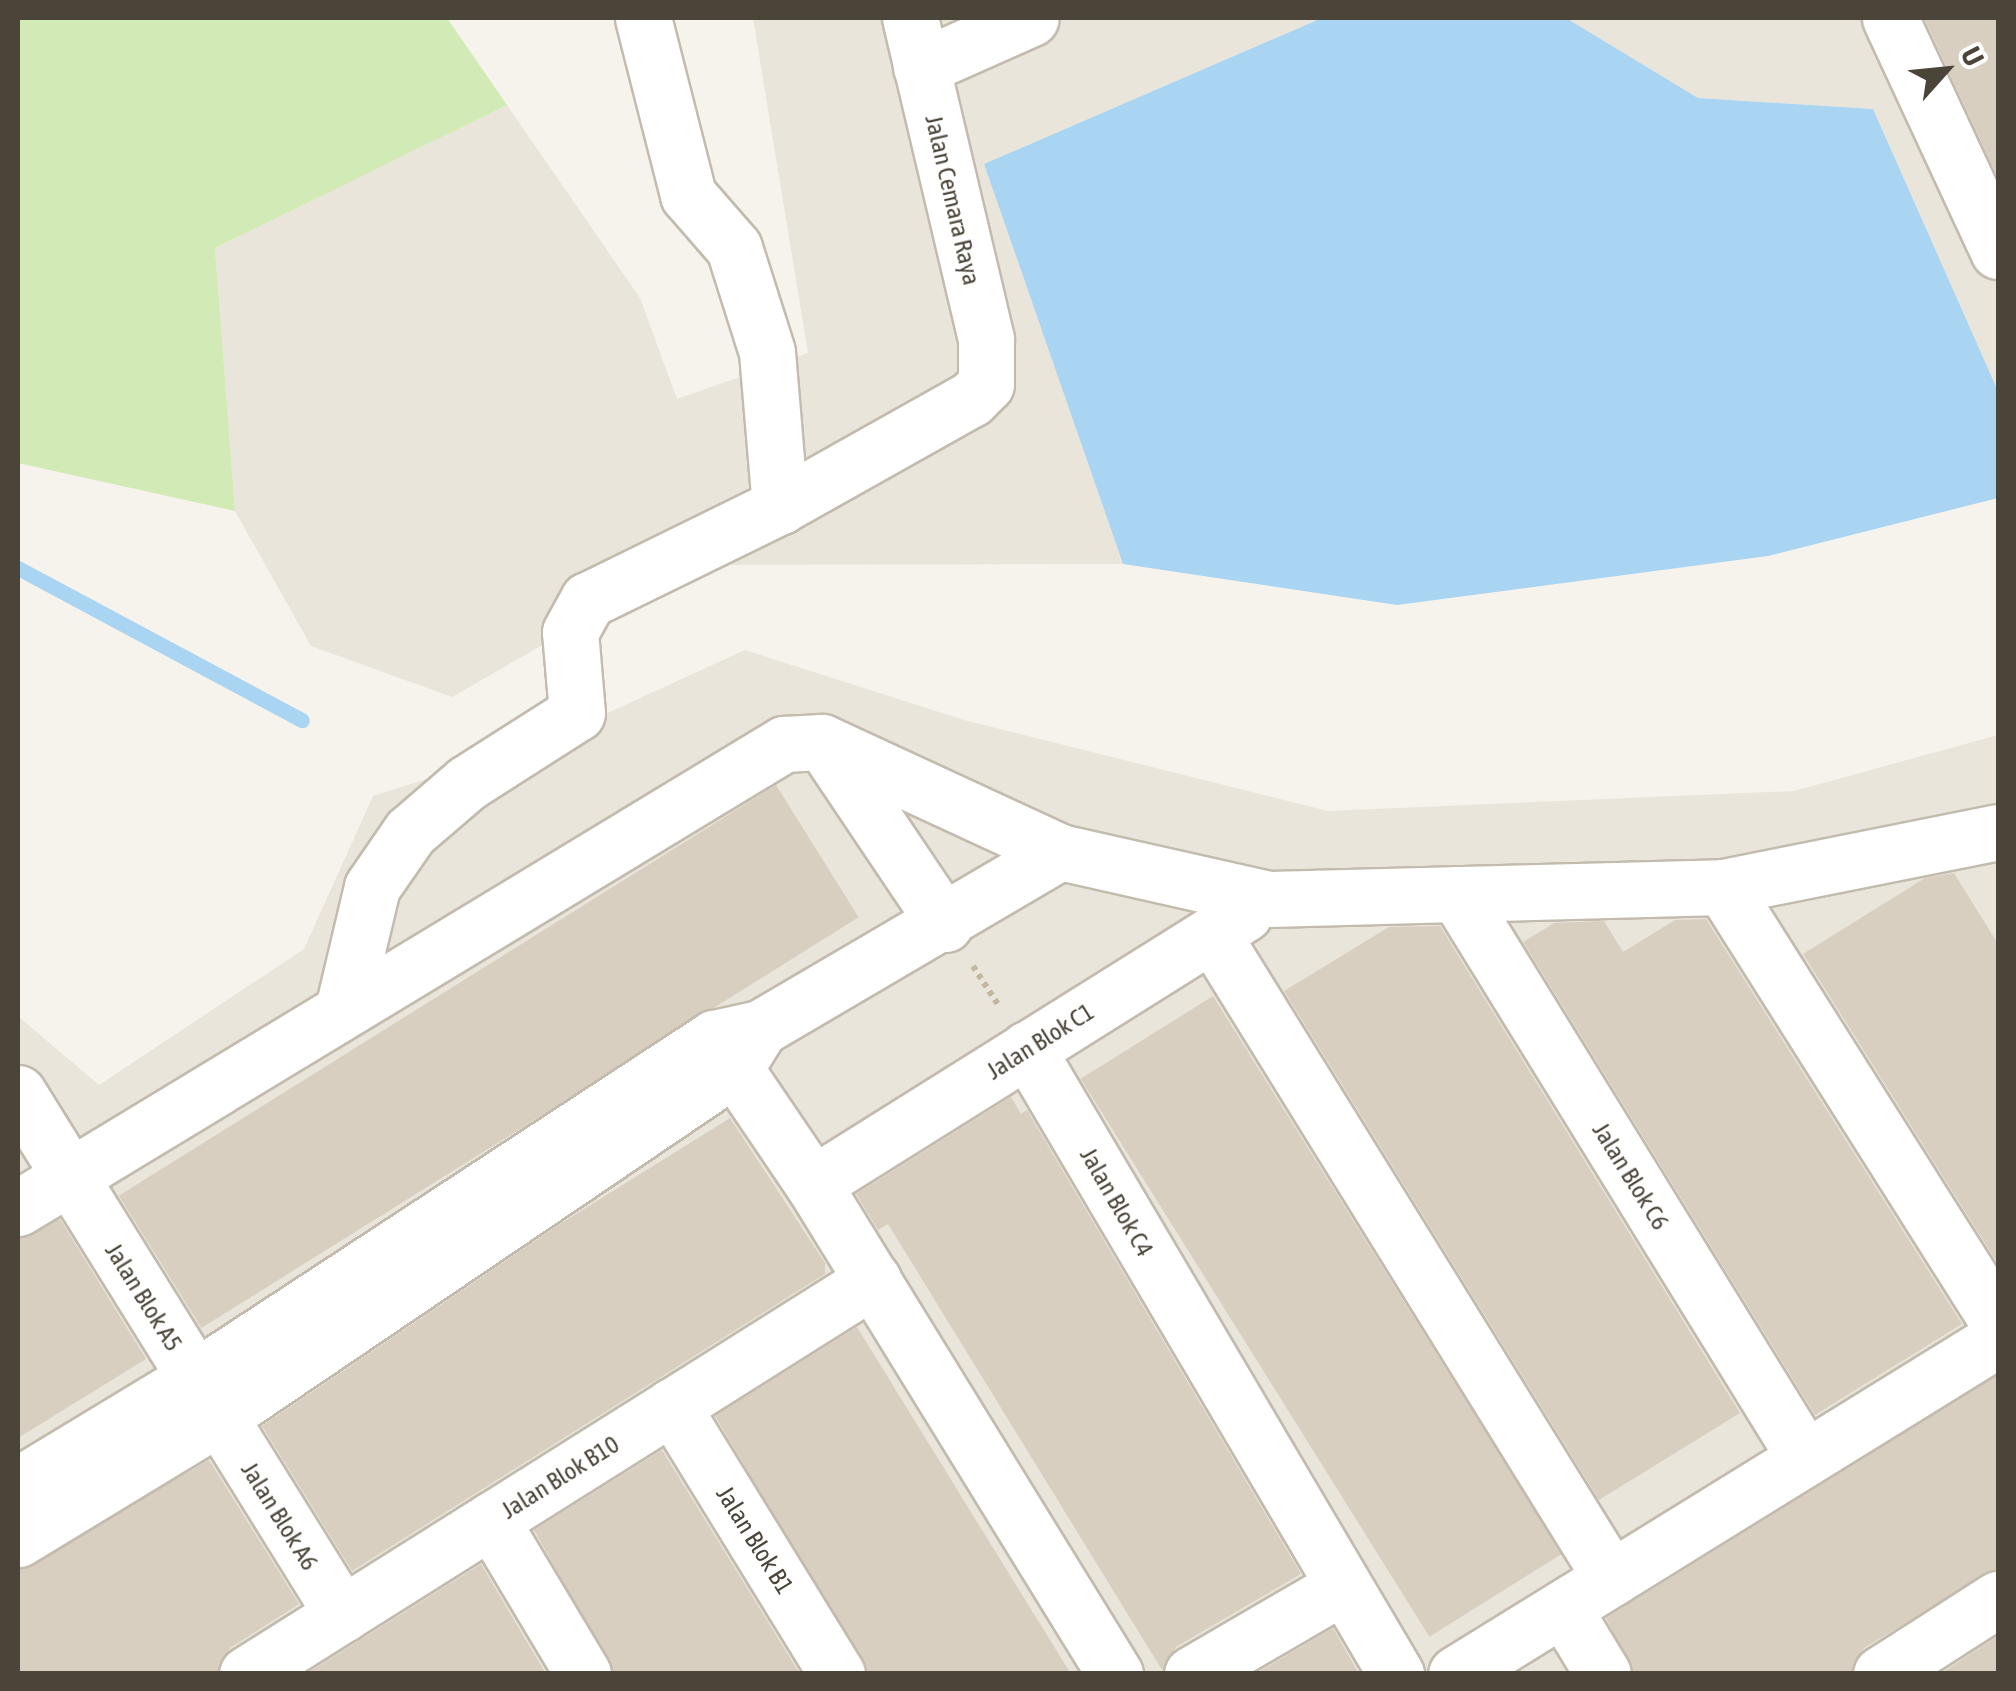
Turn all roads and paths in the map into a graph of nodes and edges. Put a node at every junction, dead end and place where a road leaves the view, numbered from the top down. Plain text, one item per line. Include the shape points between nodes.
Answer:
1 (643, 18) edge
2 (1031, 18) edge
3 (1890, 18) edge
4 (916, 42) edge
5 (1998, 251) edge
6 (780, 506) junction
7 (822, 742) junction
8 (1990, 851) edge
9 (1060, 852) junction
10 (1723, 887) junction
11 (1458, 894) junction
12 (1268, 900) junction
13 (946, 924) junction
14 (1212, 934) junction
15 (343, 1008) junction
16 (737, 1044) junction
17 (1027, 1049) junction
18 (18, 1093) edge
19 (68, 1176) junction
20 (813, 1184) junction
21 (18, 1208) edge
22 (872, 1280) junction
23 (1998, 1322) edge
24 (1998, 1339) edge
25 (207, 1397) junction
26 (672, 1406) junction
27 (1805, 1458) junction
28 (18, 1485) edge
29 (491, 1520) junction
30 (18, 1539) edge
31 (1610, 1578) junction
32 (1342, 1586) junction
33 (1998, 1599) edge
34 (1562, 1608) junction
35 (342, 1614) junction
36 (248, 1674) edge
37 (583, 1674) edge
38 (837, 1674) edge
39 (1115, 1674) edge
40 (1192, 1674) edge
41 (1396, 1674) edge
42 (1456, 1674) edge
43 (1603, 1674) edge
44 (1881, 1674) edge

1 - 6 street via 688,195 734,248 767,352
2 - 4 street
3 - 5 street
4 - 6 street, Jalan Cemara Raya via 986,339 986,384 971,399
6 - 15 street via 588,600 570,632 577,713 467,784 410,832 372,887
7 - 9 street
7 - 13 street
7 - 15 street via 772,748
8 - 10 street
9 - 12 street
9 - 13 street
10 - 11 street
10 - 23 street
11 - 12 street
11 - 27 street, Jalan Blok C6
12 - 14 street, Jalan Blok C1
13 - 16 street
13 - 17 path
14 - 17 street, Jalan Blok C1
14 - 31 street
15 - 19 street
16 - 20 street
16 - 25 street
17 - 20 street, Jalan Blok C1
17 - 32 street, Jalan Blok C4
18 - 19 street, Jalan Blok A5
19 - 21 street
19 - 25 street, Jalan Blok A5
20 - 22 street
22 - 26 street, Jalan Blok B10
22 - 39 street
24 - 27 street
25 - 28 street
25 - 30 street
25 - 35 street, Jalan Blok A6
26 - 29 street, Jalan Blok B10
26 - 38 street, Jalan Blok B1
27 - 31 street
29 - 35 street, Jalan Blok B10
29 - 37 street
31 - 34 street
32 - 40 street
32 - 41 street, Jalan Blok C4
33 - 44 street
34 - 42 street
34 - 43 street
35 - 36 street, Jalan Blok B10

